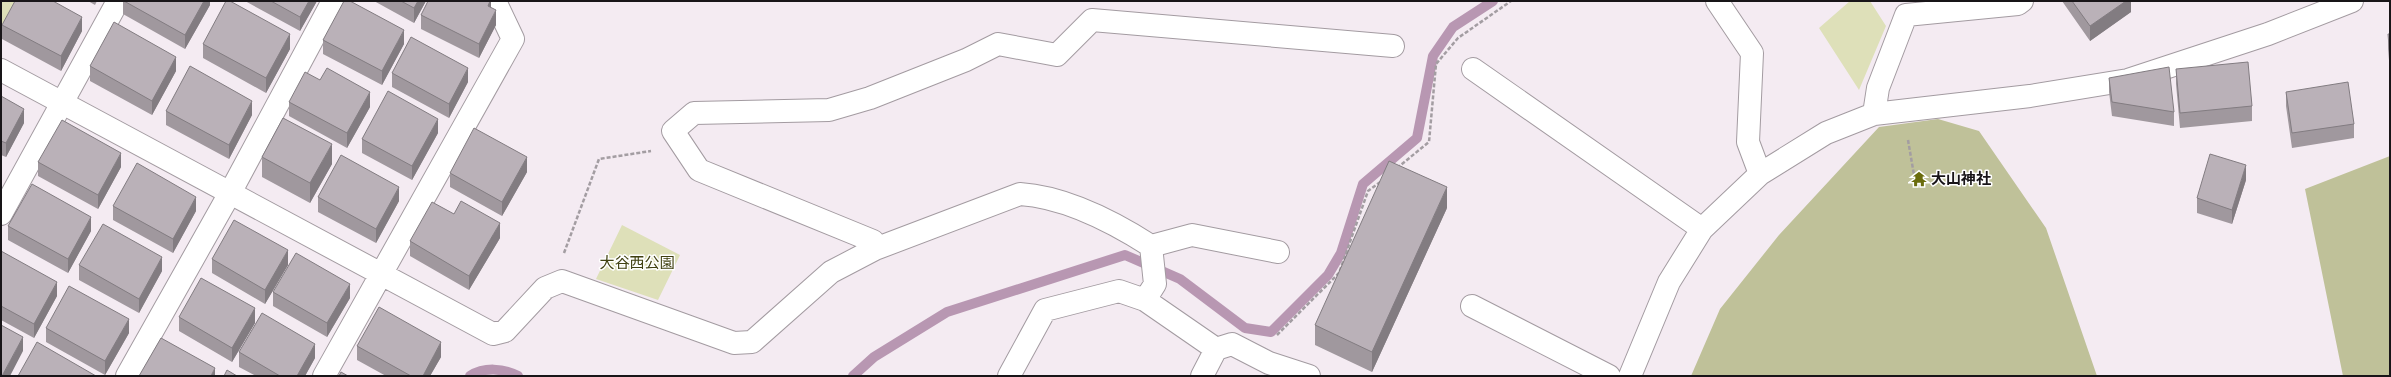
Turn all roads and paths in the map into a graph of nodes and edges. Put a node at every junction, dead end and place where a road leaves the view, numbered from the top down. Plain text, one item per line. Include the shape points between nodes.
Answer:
1 (118, 1) edge
2 (333, 1) edge
3 (495, 1) edge
4 (1511, 1) edge
5 (1717, 1) edge
6 (2022, 1) edge
7 (2352, 1) edge
8 (1900, 8) edge
9 (1393, 46) dead end
10 (1473, 69) dead end
11 (1, 70) edge
12 (63, 103) junction
13 (1903, 111) junction
14 (1874, 114) junction
15 (685, 148) junction
16 (1393, 171) edge
17 (1760, 174) junction
18 (1914, 175) dead end
19 (1387, 176) edge
20 (230, 193) junction
21 (1, 214) edge
22 (1702, 229) junction
23 (875, 249) junction
24 (1152, 250) junction
25 (1278, 252) dead end
26 (381, 275) junction
27 (552, 285) junction
28 (1150, 292) junction
29 (1472, 306) dead end
30 (1216, 349) junction
31 (1255, 356) junction
32 (128, 376) edge
33 (324, 376) edge
34 (1009, 376) edge
35 (1202, 376) edge
36 (1309, 376) edge
37 (1609, 376) edge
38 (1630, 376) edge

1 - 12 street
2 - 20 street
3 - 26 street via 513,39
4 - 16 path via 1458,38 1436,64 1429,142
5 - 17 street via 1752,53 1748,142
6 - 8 street via 2018,4
7 - 13 street via 2268,34 2128,80 2030,96
8 - 14 street via 1878,88
9 - 15 street via 1092,20 1057,55 998,44 966,60 870,98 829,110 694,113 674,131
10 - 22 street
11 - 12 street
12 - 20 street
12 - 21 street
13 - 14 street
13 - 18 path
14 - 17 street via 1826,133
15 - 23 street via 699,170 873,241
15 - 27 path via 599,159
17 - 22 street
19 - 31 path via 1368,191 1339,274
20 - 26 street
20 - 32 street
22 - 38 street via 1669,282
23 - 24 street via 1020,194 1042,196 1119,225
23 - 27 street via 831,272 752,342 734,343 562,281
24 - 25 street via 1192,235
24 - 28 street
26 - 27 street via 492,334 505,331 545,288
26 - 33 street
28 - 30 street
28 - 34 street via 1119,291 1045,310
29 - 37 street
30 - 31 street via 1232,344
30 - 35 street
31 - 36 street

